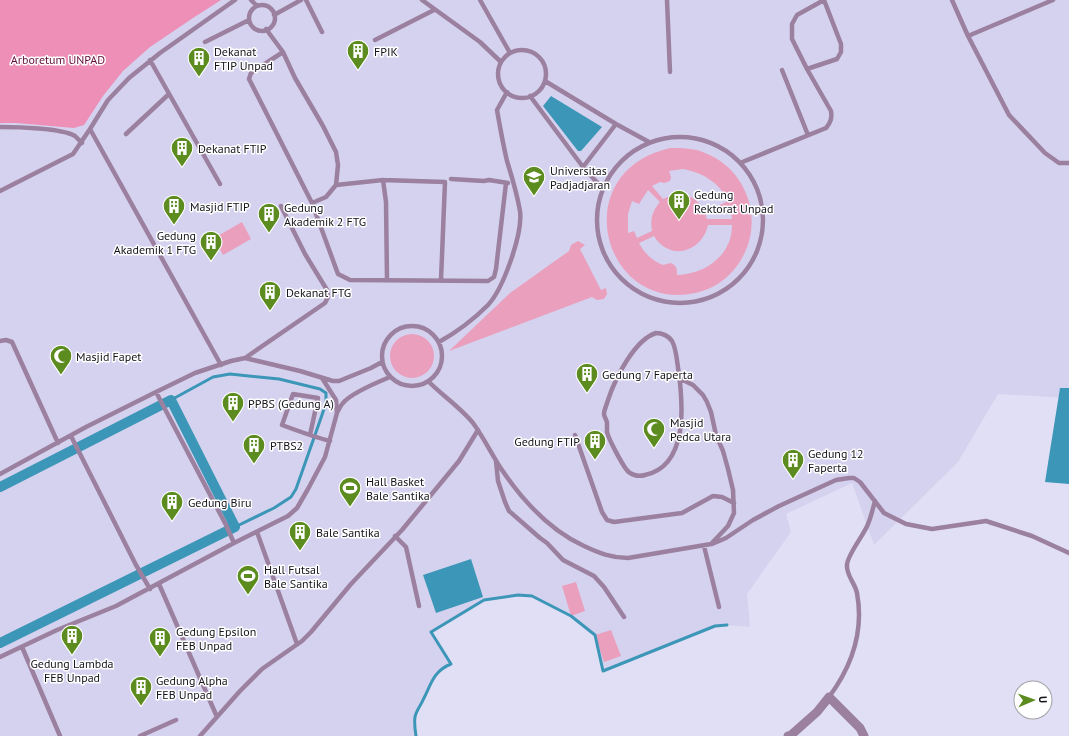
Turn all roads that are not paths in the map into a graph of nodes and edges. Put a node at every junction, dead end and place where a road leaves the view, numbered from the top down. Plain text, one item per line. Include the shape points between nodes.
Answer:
1 (235, 0) edge
2 (251, 0) edge
3 (301, 0) edge
4 (306, 0) edge
5 (422, 0) edge
6 (480, 0) edge
7 (667, 0) edge
8 (824, 0) edge
9 (952, 0) edge
10 (1053, 0) edge
11 (257, 6) junction
12 (434, 10) junction
13 (274, 15) junction
14 (249, 20) junction
15 (266, 29) junction
16 (322, 32) dead end
17 (968, 36) junction
18 (375, 40) dead end
19 (205, 42) dead end
20 (283, 52) junction
21 (510, 53) junction
22 (150, 60) junction
23 (501, 62) junction
24 (807, 69) junction
25 (782, 70) dead end
26 (670, 72) dead end
27 (545, 81) junction
28 (507, 92) junction
29 (169, 94) junction
30 (530, 96) junction
31 (616, 124) junction
32 (0, 127) edge
33 (90, 129) junction
34 (126, 134) dead end
35 (808, 135) junction
36 (649, 142) junction
37 (82, 143) junction
38 (740, 163) junction
39 (1069, 163) edge
40 (583, 167) junction
41 (451, 178) dead end
42 (383, 180) junction
43 (506, 182) junction
44 (220, 184) dead end
45 (513, 184) junction
46 (336, 186) junction
47 (602, 189) junction
48 (0, 191) edge
49 (312, 203) junction
50 (281, 206) dead end
51 (387, 280) junction
52 (441, 280) junction
53 (0, 341) edge
54 (439, 342) junction
55 (245, 358) junction
56 (382, 362) junction
57 (221, 365) junction
58 (390, 377) junction
59 (322, 378) junction
60 (679, 378) junction
61 (428, 382) junction
62 (156, 392) junction
63 (337, 413) junction
64 (478, 430) junction
65 (310, 435) junction
66 (575, 435) dead end
67 (71, 438) junction
68 (330, 441) junction
69 (58, 443) junction
70 (496, 460) junction
71 (0, 474) edge
72 (876, 501) junction
73 (734, 503) junction
74 (257, 532) junction
75 (395, 536) junction
76 (234, 543) junction
77 (711, 544) junction
78 (704, 546) junction
79 (1069, 553) edge
80 (159, 584) junction
81 (150, 589) junction
82 (419, 606) dead end
83 (719, 607) dead end
84 (624, 616) dead end
85 (297, 644) junction
86 (22, 647) junction
87 (0, 657) edge
88 (829, 697) junction
89 (217, 717) junction
90 (176, 720) dead end
91 (60, 736) edge
92 (140, 736) edge
93 (200, 736) edge
94 (790, 736) edge
95 (864, 736) edge

1 - 22 lane
2 - 11 lane
3 - 13 lane
4 - 16 lane
5 - 12 lane
6 - 21 lane
7 - 26 lane
8 - 24 lane via 797,15 792,24 792,39
8 - 24 lane via 841,44 841,52 837,59
9 - 17 lane
10 - 17 lane
11 - 13 lane via 269,8
11 - 14 lane via 250,12
12 - 18 lane
12 - 23 lane via 480,42
13 - 15 lane via 273,23
14 - 15 lane via 254,28
14 - 19 lane
15 - 20 lane
17 - 39 lane via 1009,114 1046,153 1059,163
20 - 46 lane via 336,152
20 - 49 lane via 251,73 249,79
21 - 23 lane
21 - 27 lane via 522,50 535,53 544,63
22 - 29 lane
22 - 33 lane via 108,100
23 - 28 lane via 499,78
24 - 35 lane via 832,117 826,128
25 - 35 lane
27 - 30 lane via 539,90
27 - 31 lane
28 - 30 lane via 518,97
28 - 45 lane via 497,110
29 - 34 lane
29 - 44 lane
30 - 40 lane
31 - 36 lane
31 - 40 lane
32 - 37 lane via 68,134 75,136
33 - 37 lane
33 - 57 lane
35 - 38 lane
36 - 38 lane via 673,136 697,138 720,146
36 - 47 lane via 630,153 614,169
37 - 48 lane via 73,154
38 - 47 lane via 756,184 764,212 762,242 749,268 729,289 703,302 674,304 646,297 622,281 605,257 598,235 597,211
40 - 47 lane
41 - 43 lane
42 - 46 lane
42 - 51 lane via 386,202
42 - 52 lane via 445,182
43 - 45 lane
43 - 52 lane via 494,277 488,281
45 - 54 lane via 520,217 514,251 495,296 459,330
46 - 49 lane via 326,197
49 - 51 lane via 338,274 350,280
50 - 55 lane via 304,254 327,290 328,297 325,303
51 - 52 lane
53 - 69 lane via 12,342
54 - 56 lane via 424,328 401,327 385,341
54 - 61 lane via 442,353 441,366
55 - 57 lane
55 - 59 lane
56 - 58 lane
56 - 59 lane via 339,381
57 - 62 lane via 195,373
58 - 61 lane via 396,382 410,386
58 - 63 lane via 348,398
59 - 63 lane via 336,400
60 - 60 lane via 681,423 673,453 659,470 646,475 628,472 607,433 604,414 616,379 632,353 656,333 667,336 672,341
60 - 73 lane via 693,385 708,402 728,469
61 - 64 lane
62 - 67 lane via 86,427
62 - 76 lane
63 - 68 lane
64 - 70 lane
64 - 75 lane via 459,462
65 - 65 lane via 282,425 293,394 318,398
65 - 68 lane
66 - 73 lane via 607,520 614,522 682,513 713,496
67 - 69 lane
67 - 81 lane
68 - 74 lane via 325,457 297,508 288,516
69 - 71 lane
70 - 78 lane via 516,489 547,523 560,534 606,556 628,558
70 - 84 lane via 498,481 510,511 563,560 594,576
72 - 77 lane via 854,478 836,480 779,506 726,538
72 - 79 lane via 884,513 906,524 932,529 986,520 1032,536
72 - 88 lane via 868,524 847,562 847,571 857,590 858,633 841,681
73 - 77 lane via 732,519
74 - 76 lane
74 - 85 lane
75 - 82 lane via 406,547
75 - 85 lane via 311,632
76 - 80 lane
77 - 78 lane
78 - 83 lane
80 - 81 lane
80 - 89 lane
81 - 86 lane
85 - 89 lane via 262,669
86 - 87 lane
86 - 91 lane
88 - 94 street via 817,712
88 - 95 street via 860,728
89 - 93 lane
90 - 92 lane

